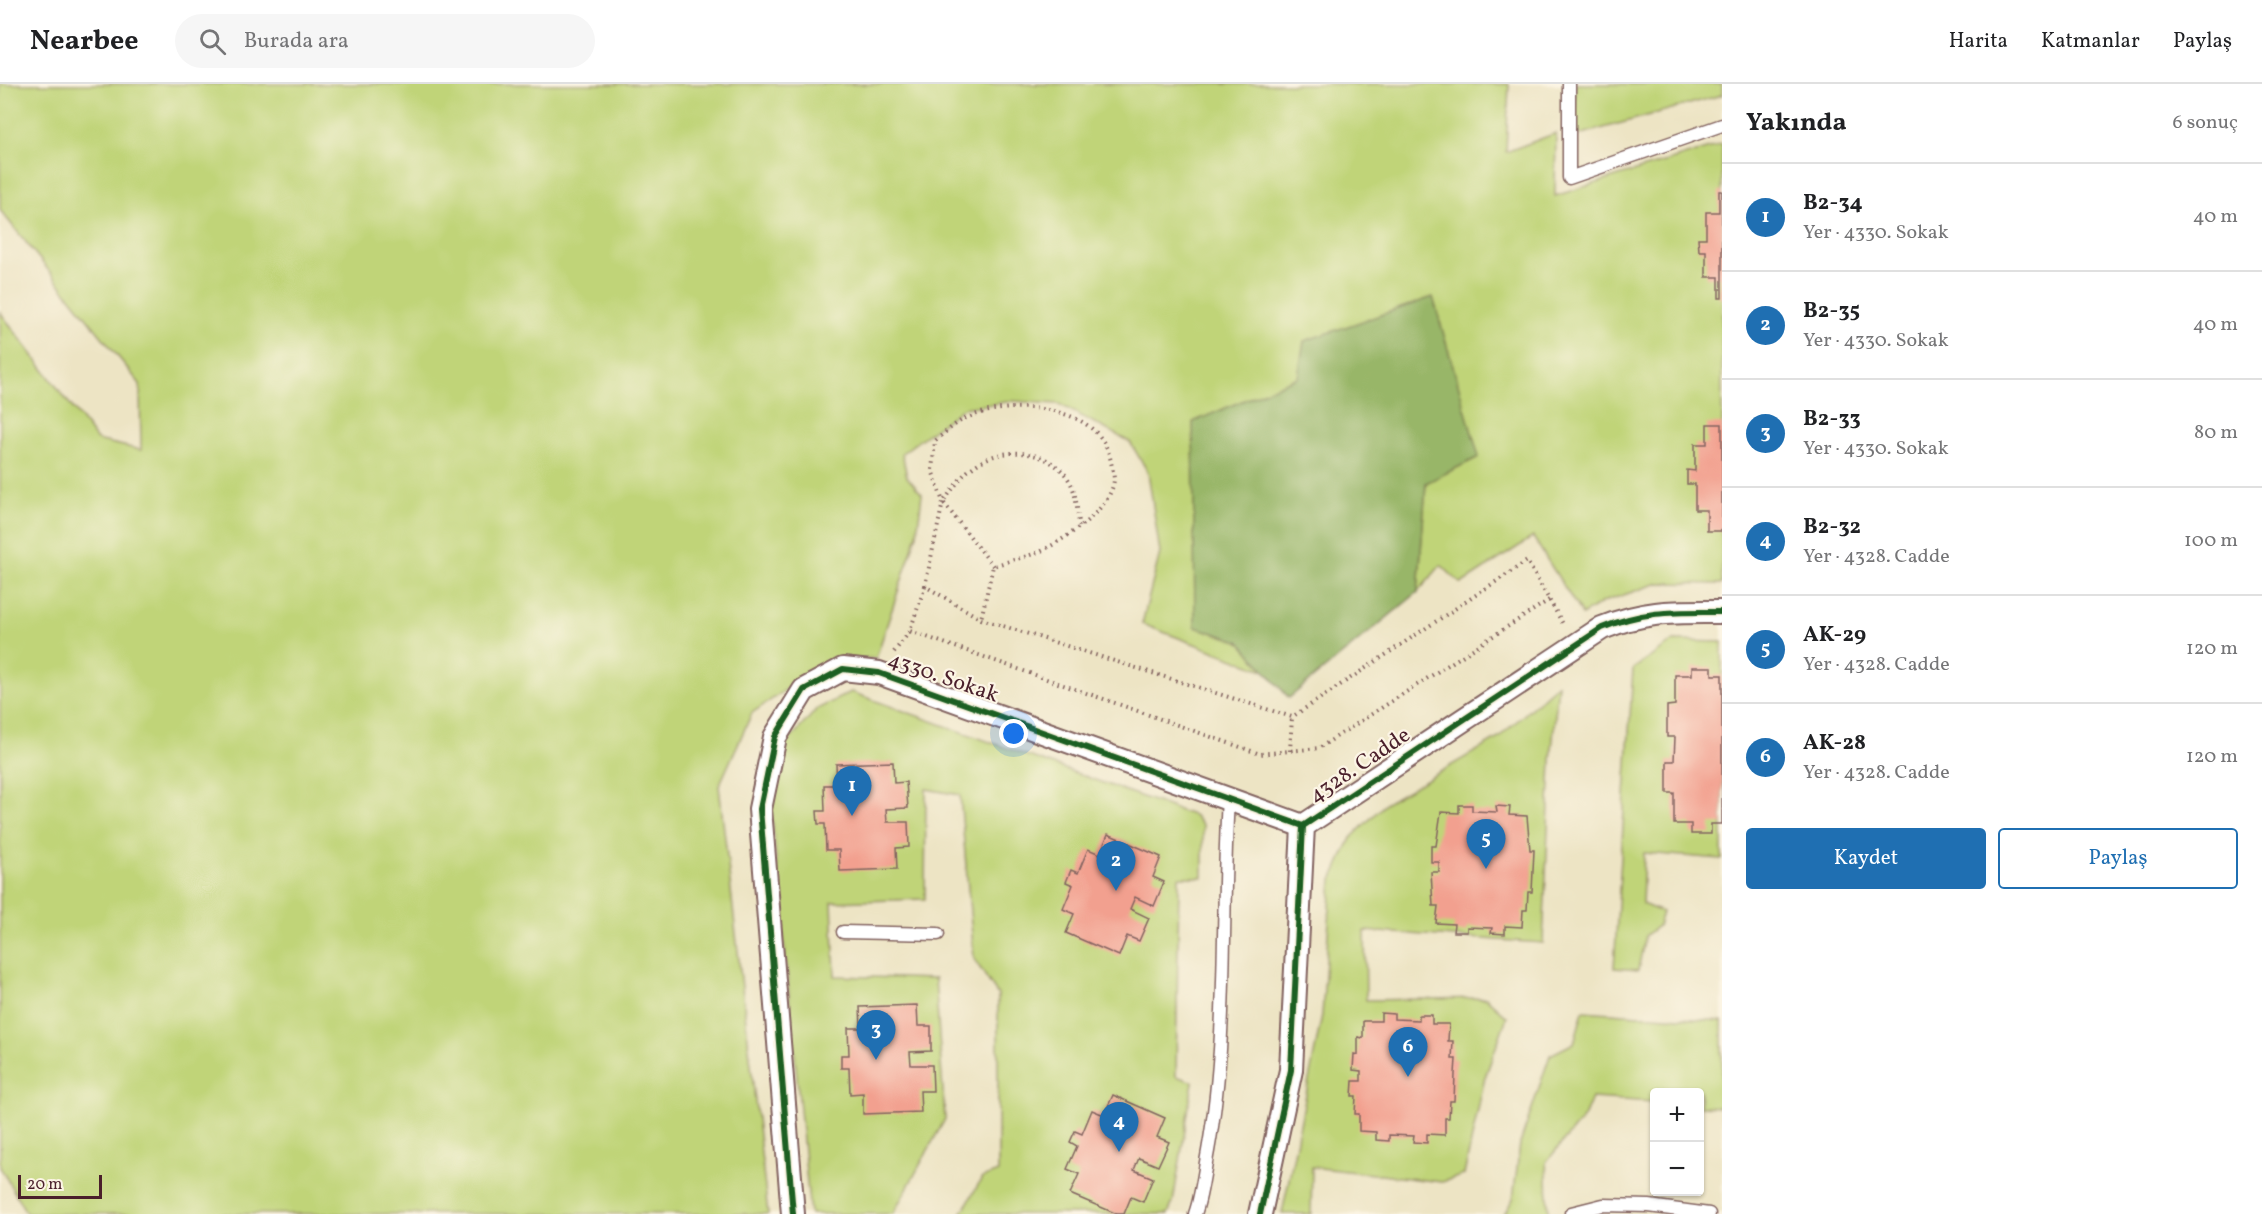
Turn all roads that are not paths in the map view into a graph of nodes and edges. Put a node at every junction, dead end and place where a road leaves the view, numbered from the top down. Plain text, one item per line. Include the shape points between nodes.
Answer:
1 (1569, 84) edge
2 (1722, 125) edge
3 (1722, 612) edge
4 (1228, 799) junction
5 (1303, 826) junction
6 (843, 932) dead end
7 (938, 934) dead end
8 (1571, 1213) edge
9 (793, 1214) edge
10 (1195, 1214) edge
11 (1260, 1214) edge
12 (1709, 1214) edge

1 - 2 lane via 1569,178
3 - 5 street, 4328. Cadde via 1667,611 1631,616 1602,628
4 - 5 street, 4330. Sokak
4 - 9 street, 4330. Sokak via 879,673 843,669 804,690 775,737 760,809
4 - 10 lane via 1216,1103
5 - 11 street, 4328. Cadde via 1291,1070
6 - 7 lane
8 - 12 lane via 1603,1205

